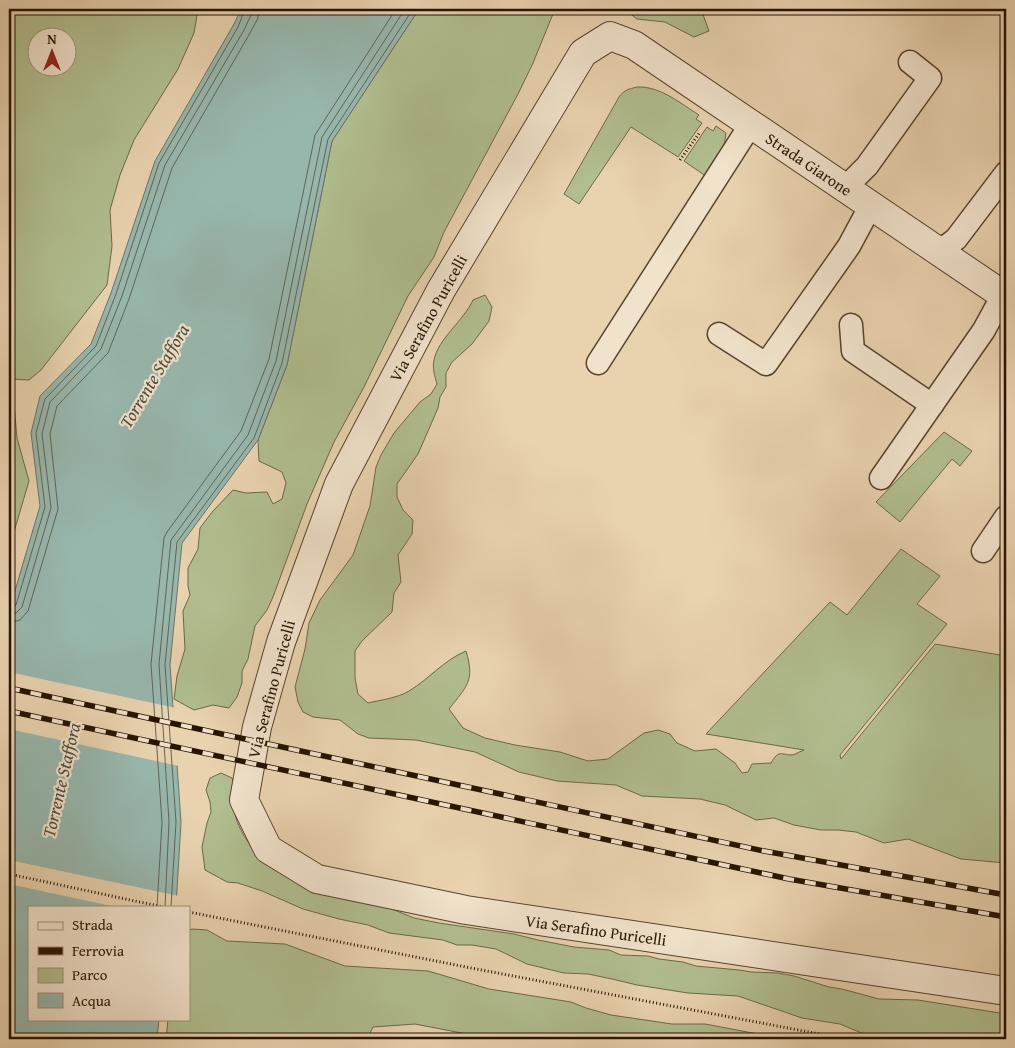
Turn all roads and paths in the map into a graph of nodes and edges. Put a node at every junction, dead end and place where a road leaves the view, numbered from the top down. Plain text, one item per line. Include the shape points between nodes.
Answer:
1 (610, 36) joint
2 (910, 62) dead end
3 (751, 124) junction
4 (1006, 173) edge
5 (845, 188) junction
6 (871, 205) junction
7 (940, 251) junction
8 (1005, 296) edge
9 (851, 325) dead end
10 (719, 334) dead end
11 (598, 363) dead end
12 (932, 405) junction
13 (881, 478) dead end
14 (1006, 517) edge
15 (984, 551) dead end
16 (9, 874) edge
17 (157, 906) edge
18 (190, 912) edge
19 (1006, 991) edge
20 (846, 1039) edge

1 - 3 street, Strada Giarone via 634,45
1 - 19 street, Via Serafino Puricelli via 583,52 441,290 339,484 281,642 257,728 244,800 268,849 317,878 466,910
2 - 5 lane via 930,78 867,166
3 - 5 street, Strada Giarone
3 - 11 lane
4 - 7 lane via 956,239
5 - 6 street, Strada Giarone
6 - 7 street, Strada Giarone
6 - 10 lane via 849,246 766,364
7 - 8 street, Strada Giarone
8 - 12 lane
9 - 12 lane via 853,350
12 - 13 lane
14 - 15 lane
16 - 17 path
18 - 20 path

